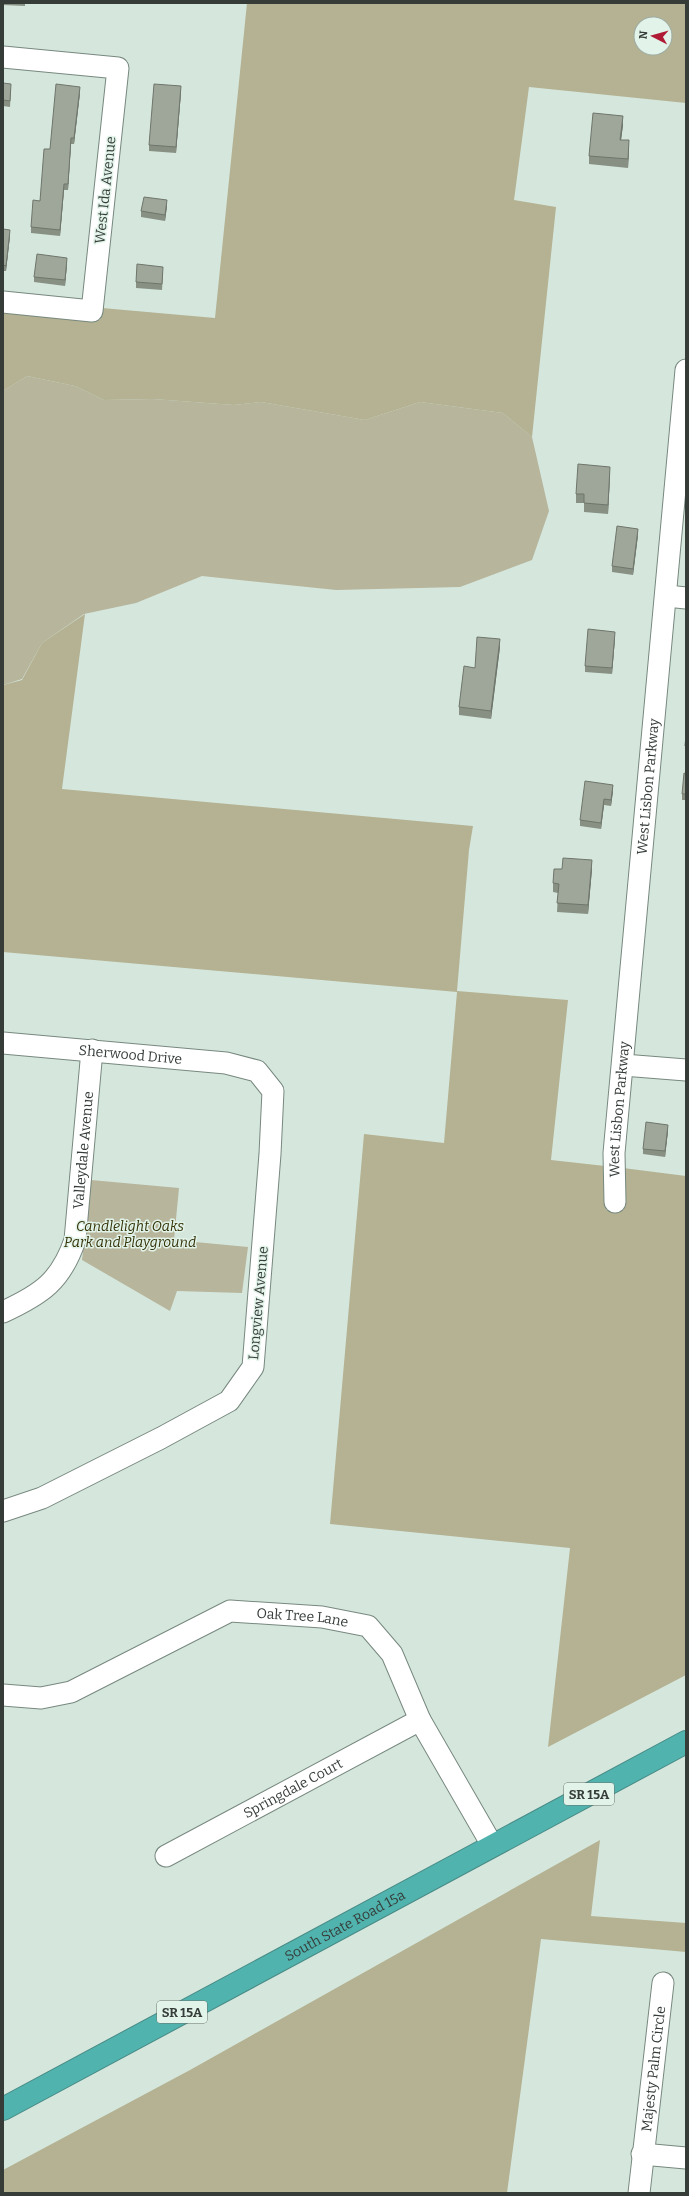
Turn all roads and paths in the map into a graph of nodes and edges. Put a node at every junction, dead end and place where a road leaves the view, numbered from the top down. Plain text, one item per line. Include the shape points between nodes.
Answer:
1 (3, 58) edge
2 (3, 302) edge
3 (686, 370) edge
4 (676, 597) edge
5 (3, 1043) edge
6 (92, 1050) junction
7 (623, 1065) junction
8 (686, 1070) edge
9 (257, 1071) joint
10 (615, 1202) dead end
11 (3, 1312) edge
12 (3, 1511) edge
13 (3, 1695) edge
14 (420, 1720) junction
15 (686, 1742) edge
16 (492, 1846) junction
17 (166, 1856) dead end
18 (663, 1983) dead end
19 (3, 2109) edge
20 (642, 2154) junction
21 (686, 2158) edge
22 (639, 2193) edge

1 - 2 street, West Ida Avenue via 118,68 92,311
3 - 4 street, West Lisbon Parkway
4 - 7 street, West Lisbon Parkway
5 - 6 street, Sherwood Drive
6 - 9 street, Sherwood Drive via 226,1063
6 - 11 street, Valleydale Avenue via 73,1246 55,1280 26,1301
7 - 8 street
7 - 10 street, West Lisbon Parkway via 614,1153
9 - 12 street, Longview Avenue via 273,1091 253,1367 229,1401 42,1498
13 - 14 street, Oak Tree Lane via 41,1698 71,1692 230,1611 322,1617 368,1626 392,1654
14 - 16 street, Oak Tree Lane
14 - 17 street, Springdale Court
15 - 16 highway, South State Road 15a / SR 15A
16 - 19 highway, South State Road 15a / SR 15A
18 - 20 street, Majesty Palm Circle
20 - 21 street
20 - 22 street, Majesty Palm Circle

